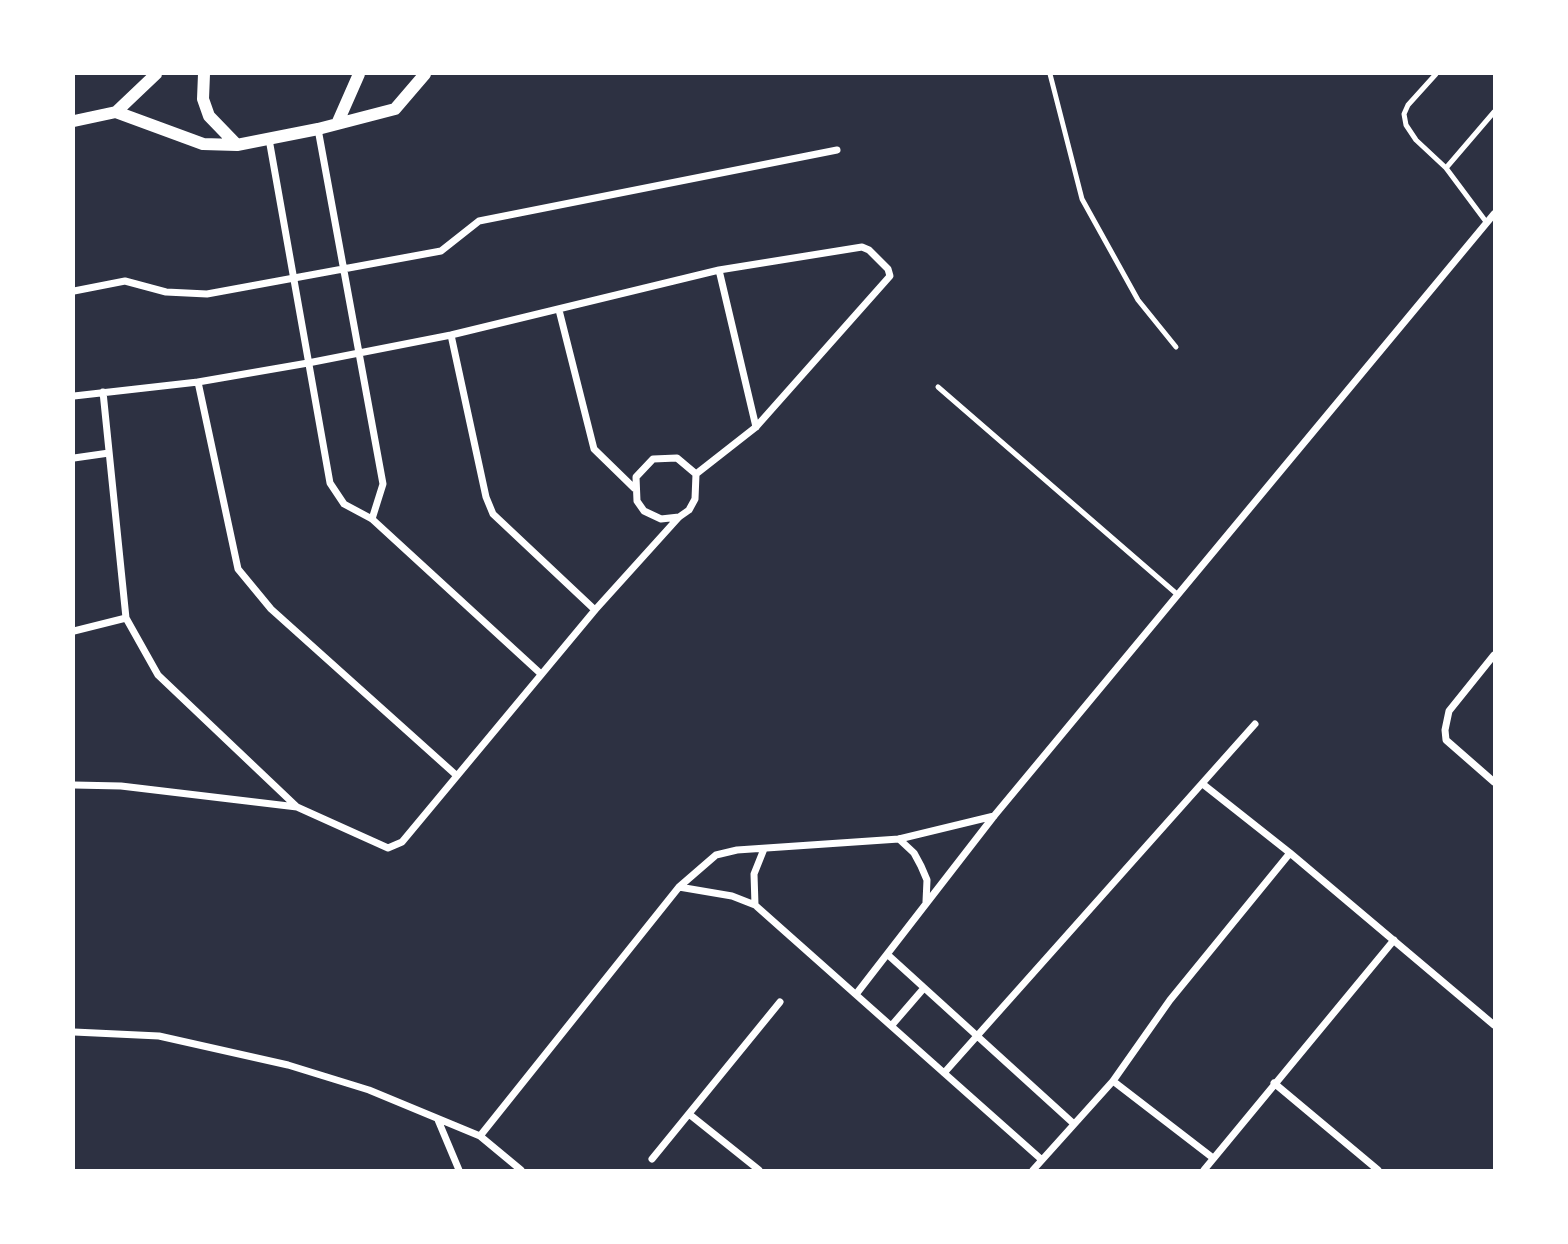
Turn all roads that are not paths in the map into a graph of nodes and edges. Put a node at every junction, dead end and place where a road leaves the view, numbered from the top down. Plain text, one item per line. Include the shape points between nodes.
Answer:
1 (156, 74) edge
2 (204, 74) edge
3 (359, 74) edge
4 (425, 74) edge
5 (1050, 74) edge
6 (1436, 74) edge
7 (1494, 111) edge
8 (116, 112) junction
9 (74, 121) edge
10 (337, 124) junction
11 (318, 129) junction
12 (269, 139) junction
13 (237, 145) junction
14 (837, 150) dead end
15 (1446, 168) junction
16 (1494, 214) edge
17 (1487, 223) junction
18 (344, 268) junction
19 (719, 270) junction
20 (294, 277) junction
21 (74, 291) edge
22 (559, 310) junction
23 (451, 335) junction
24 (1176, 347) dead end
25 (359, 352) junction
26 (309, 363) junction
27 (198, 382) junction
28 (938, 387) dead end
29 (103, 392) junction
30 (74, 396) edge
31 (756, 427) junction
32 (110, 453) junction
33 (74, 458) edge
34 (696, 474) junction
35 (634, 488) junction
36 (678, 517) junction
37 (372, 519) junction
38 (1178, 594) junction
39 (595, 610) junction
40 (126, 618) junction
41 (74, 631) edge
42 (1494, 655) edge
43 (541, 674) junction
44 (1255, 724) dead end
45 (456, 775) junction
46 (1494, 782) edge
47 (74, 785) edge
48 (1204, 785) junction
49 (298, 807) junction
50 (994, 816) junction
51 (899, 839) junction
52 (764, 849) junction
53 (1290, 853) junction
54 (679, 887) junction
55 (926, 902) junction
56 (755, 905) junction
57 (1394, 940) junction
58 (887, 954) junction
59 (924, 988) junction
60 (857, 993) junction
61 (780, 1002) dead end
62 (892, 1025) junction
63 (1494, 1025) edge
64 (74, 1032) edge
65 (978, 1036) junction
66 (944, 1073) junction
67 (1113, 1080) junction
68 (1274, 1083) junction
69 (689, 1114) junction
70 (438, 1120) junction
71 (1074, 1124) junction
72 (480, 1136) junction
73 (1213, 1157) junction
74 (652, 1159) dead end
75 (1042, 1160) junction
76 (459, 1171) edge
77 (521, 1171) edge
78 (759, 1171) edge
79 (1033, 1171) edge
80 (1204, 1171) edge
81 (1378, 1171) edge

1 - 8 street
2 - 13 street via 203,99 209,116
3 - 10 street
4 - 10 street via 395,109
5 - 24 lane via 1082,199 1138,300
6 - 15 lane via 1404,114 1416,140
7 - 15 lane
8 - 9 street
8 - 13 street via 203,144
10 - 11 street
11 - 12 street
11 - 18 street
12 - 13 street
12 - 20 street
14 - 18 street via 479,221 441,251
15 - 17 lane
16 - 17 street
17 - 38 street
18 - 20 street
18 - 25 street
19 - 22 street
19 - 31 street
19 - 31 street via 862,247 890,276
20 - 21 street via 207,294 166,292 125,281
20 - 26 street
22 - 23 street
22 - 35 street via 594,449
23 - 25 street
23 - 39 street via 493,514
25 - 26 street
25 - 37 street via 383,484
26 - 27 street
26 - 37 street via 330,483 344,504
27 - 29 street
27 - 45 street via 238,569 251,588
28 - 38 lane
29 - 30 street
29 - 32 street
31 - 34 street
32 - 33 street
32 - 40 street
34 - 35 street via 677,458 665,456 642,466
34 - 36 street via 695,499
35 - 36 street via 644,511 661,519
36 - 39 street
37 - 43 street
38 - 50 street
39 - 43 street
40 - 41 street
40 - 49 street via 158,675
42 - 46 street via 1449,711 1445,730 1446,740
43 - 45 street
44 - 48 street
45 - 49 street via 402,842 388,848
47 - 49 street via 121,786
48 - 53 street
48 - 65 street
50 - 51 street
50 - 55 street
51 - 52 street
51 - 55 street via 914,853 924,873
52 - 54 street via 716,855
52 - 56 street via 754,874
53 - 57 street
53 - 67 street via 1170,1000
54 - 56 street
54 - 72 street
55 - 58 street
56 - 60 street
57 - 63 street
57 - 68 street
58 - 59 street
58 - 60 street
59 - 62 street
59 - 65 street
60 - 62 street
61 - 69 street
62 - 66 street
64 - 70 street via 159,1036 221,1048 369,1090
65 - 66 street
65 - 71 street
66 - 75 street
67 - 71 street
67 - 73 street
68 - 73 street
68 - 81 street
69 - 74 street
69 - 78 street
70 - 72 street
70 - 76 street
71 - 75 street
72 - 77 street
73 - 80 street
75 - 79 street

